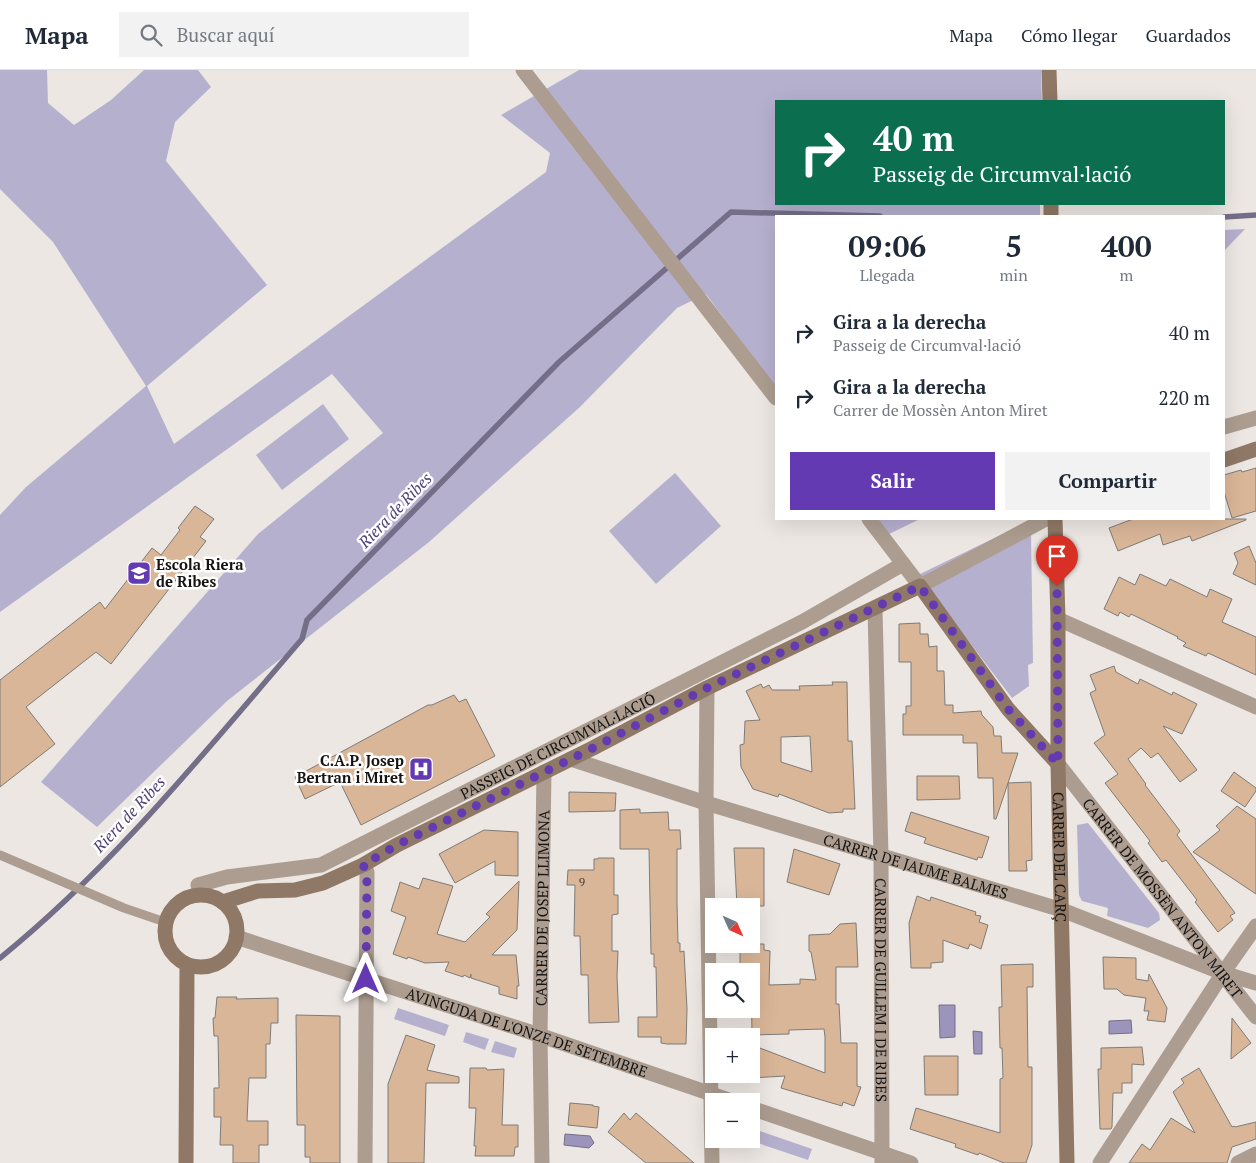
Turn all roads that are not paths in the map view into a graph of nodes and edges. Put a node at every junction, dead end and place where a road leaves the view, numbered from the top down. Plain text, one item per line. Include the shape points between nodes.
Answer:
1 (523, 70) edge
2 (1049, 70) edge
3 (1050, 100) edge
4 (775, 397) edge
5 (1256, 418) edge
6 (1225, 427) edge
7 (1256, 449) edge
8 (1225, 460) edge
9 (870, 520) edge
10 (1044, 520) edge
11 (1055, 520) edge
12 (904, 564) junction
13 (920, 586) junction
14 (875, 609) junction
15 (1058, 619) junction
16 (707, 688) junction
17 (1256, 708) edge
18 (572, 759) junction
19 (1058, 764) junction
20 (544, 772) junction
21 (706, 803) junction
22 (0, 855) edge
23 (881, 856) junction
24 (363, 865) junction
25 (198, 885) dead end
26 (223, 902) junction
27 (1062, 910) junction
28 (165, 922) junction
29 (1256, 926) edge
30 (236, 937) junction
31 (187, 965) junction
32 (1223, 973) junction
33 (366, 979) junction
34 (1256, 983) edge
35 (1256, 1017) edge
36 (540, 1036) junction
37 (708, 1093) edge
38 (711, 1093) edge
39 (760, 1111) edge
40 (712, 1148) edge
41 (1256, 1154) edge
42 (882, 1158) edge
43 (186, 1163) edge
44 (365, 1163) edge
45 (542, 1163) edge
46 (712, 1163) edge
47 (911, 1163) edge
48 (1067, 1163) edge
49 (1100, 1163) edge
50 (1238, 1163) edge

1 - 4 street
2 - 3 street
5 - 6 street
7 - 8 street
9 - 12 street, CARRER DE MOSSÈN ANTON MIRET
10 - 13 street, PASSEIG DE CIRCUMVAL·LACIÓ
11 - 15 street, CARRER DEL CARÇ
12 - 13 street, CARRER DE MOSSÈN ANTON MIRET
12 - 25 street, PASSEIG DE CIRCUMVAL·LACIÓ via 802,622 321,865 226,877
13 - 14 street, PASSEIG DE CIRCUMVAL·LACIÓ
13 - 19 street, CARRER DE MOSSÈN ANTON MIRET via 1008,709
14 - 16 street, PASSEIG DE CIRCUMVAL·LACIÓ
14 - 23 street, CARRER DE GUILLEM I DE RIBES
15 - 17 street
15 - 19 street, CARRER DEL CARÇ
16 - 18 street, PASSEIG DE CIRCUMVAL·LACIÓ
16 - 21 street
18 - 20 street, PASSEIG DE CIRCUMVAL·LACIÓ
18 - 21 street, CARRER DE JAUME BALMES
19 - 27 street, CARRER DEL CARÇ
19 - 32 street, CARRER DE MOSSÈN ANTON MIRET
20 - 24 street, PASSEIG DE CIRCUMVAL·LACIÓ
20 - 36 street, CARRER DE JOSEP LLIMONA
21 - 23 street, CARRER DE JAUME BALMES
21 - 38 street
22 - 28 lane
23 - 27 street, CARRER DE JAUME BALMES
23 - 42 street, CARRER DE GUILLEM I DE RIBES
24 - 26 street, PASSEIG DE CIRCUMVAL·LACIÓ via 323,884 296,890 258,891
24 - 33 street via 367,872
26 - 28 street via 209,895 184,898 170,911
26 - 30 street via 234,915
27 - 32 street, CARRER DE JAUME BALMES
27 - 48 street, CARRER DEL CARÇ
28 - 31 street via 168,948
29 - 32 street
30 - 31 street via 233,948 223,960 213,965
30 - 33 street, AVINGUDA DE L'ONZE DE SETEMBRE
31 - 43 street
32 - 34 street, CARRER DE JAUME BALMES
32 - 35 street, CARRER DE MOSSÈN ANTON MIRET
32 - 49 street
33 - 36 street, AVINGUDA DE L'ONZE DE SETEMBRE
33 - 44 street
36 - 37 street, AVINGUDA DE L'ONZE DE SETEMBRE
36 - 45 street, CARRER DE JOSEP LLIMONA
39 - 42 street
40 - 46 street
41 - 50 street
42 - 47 street

